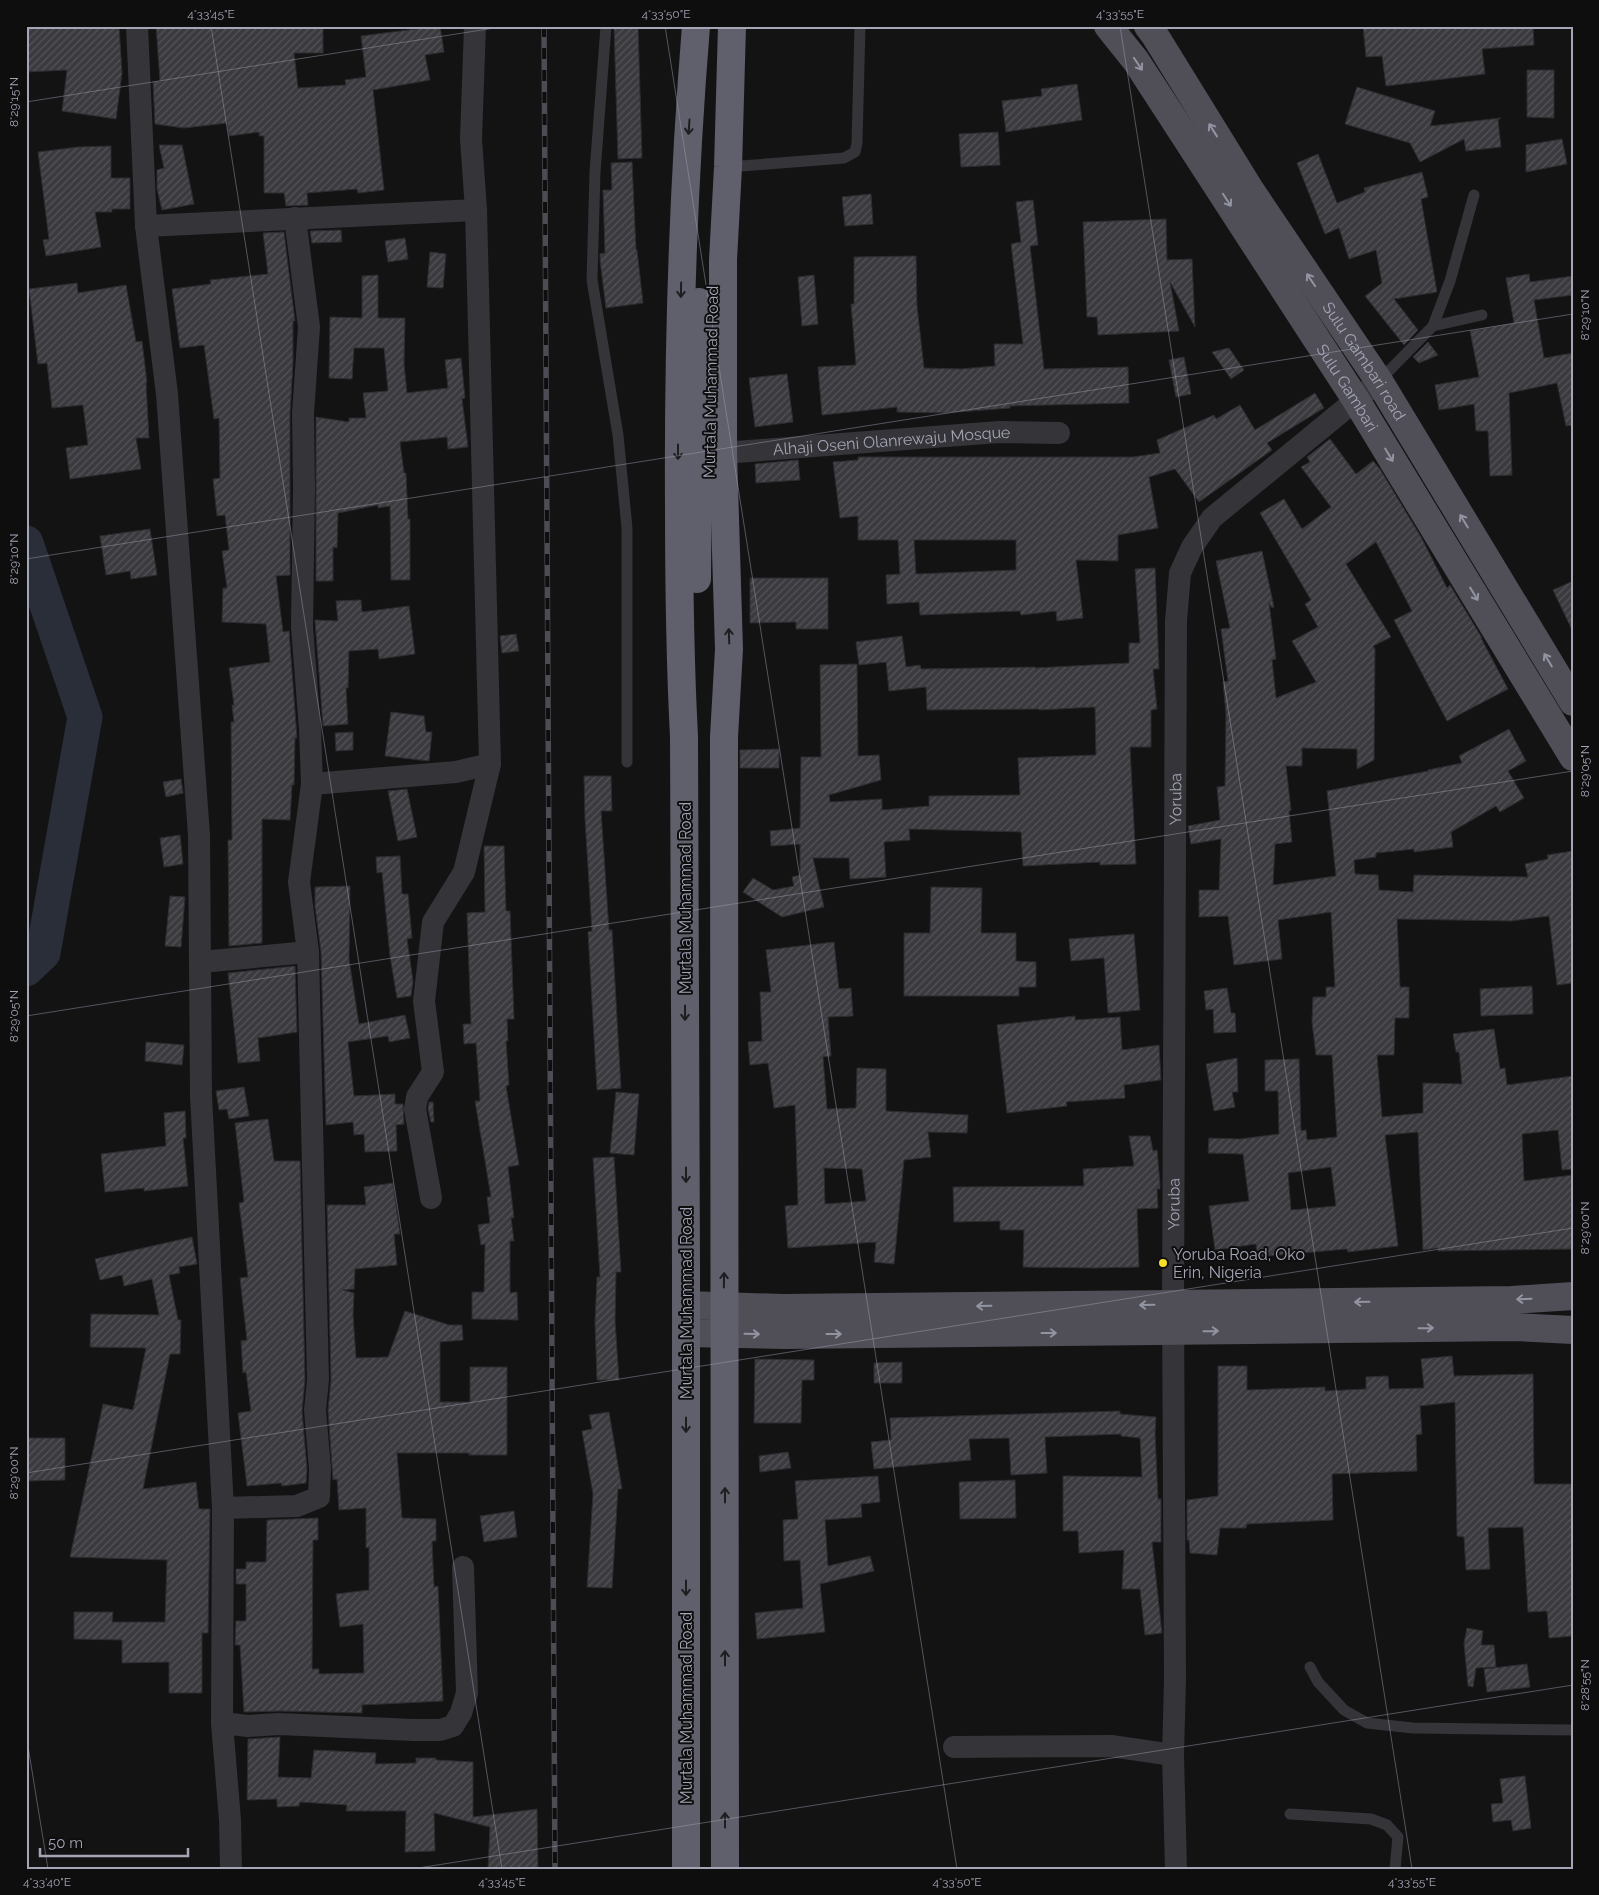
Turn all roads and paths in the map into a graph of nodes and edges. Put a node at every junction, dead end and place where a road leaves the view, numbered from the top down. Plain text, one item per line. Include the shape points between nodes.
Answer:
1 (137, 26) edge
2 (475, 26) edge
3 (606, 26) edge
4 (696, 26) edge
5 (712, 26) edge
6 (724, 26) edge
7 (732, 26) edge
8 (860, 26) edge
9 (1108, 26) edge
10 (1148, 26) edge
11 (728, 167) junction
12 (1474, 195) dead end
13 (476, 210) junction
14 (295, 218) junction
15 (146, 226) junction
16 (1482, 314) dead end
17 (1433, 326) junction
18 (1379, 381) junction
19 (1356, 400) junction
20 (1059, 433) dead end
21 (723, 453) junction
22 (704, 541) junction
23 (1573, 702) edge
24 (684, 737) junction
25 (724, 737) junction
26 (1573, 757) edge
27 (627, 762) dead end
28 (490, 764) junction
29 (312, 784) junction
30 (308, 952) junction
31 (201, 962) junction
32 (431, 1198) dead end
33 (1573, 1296) edge
34 (1173, 1304) junction
35 (686, 1306) junction
36 (724, 1306) junction
37 (1573, 1330) edge
38 (1174, 1332) junction
39 (686, 1333) junction
40 (724, 1334) junction
41 (223, 1508) junction
42 (464, 1567) dead end
43 (1310, 1666) dead end
44 (222, 1723) junction
45 (1573, 1730) edge
46 (954, 1748) dead end
47 (1173, 1755) junction
48 (1290, 1814) dead end
49 (231, 1869) edge
50 (686, 1869) edge
51 (725, 1869) edge
52 (1176, 1869) edge
53 (1395, 1869) edge

1 - 15 street
2 - 13 street via 471,139
3 - 27 lane via 595,172 592,280 618,435 627,528
4 -> 24 highway, Murtala Muhammad Road via 682,227 678,410 680,658
5 - 22 highway, Murtala Muhammad Road via 699,319
6 - 22 highway, Murtala Muhammad Road via 713,214
7 - 11 highway, Murtala Muhammad Road
8 - 11 lane via 855,152 844,158
9 -> 19 main road, Sulu Gambari via 1136,61
18 -> 10 main road, Sulu Gambari road via 1251,191
11 - 21 highway, Murtala Muhammad Road via 723,260
12 - 17 lane
13 - 14 street
13 - 28 street
14 - 15 street
14 - 29 street via 309,327 303,413 302,628
15 - 31 street via 166,394 197,805
16 - 17 lane
17 - 18 lane
18 - 19 street, Yoruba
23 -> 18 main road, Sulu Gambari road
19 -> 26 main road, Sulu Gambari
19 - 34 street, Yoruba via 1212,518 1192,547 1180,573 1176,631
20 - 21 street, Alhaji Oseni Olanrewaju Mosque via 999,432
25 -> 21 highway, Murtala Muhammad Road via 729,649
22 - 24 highway, Murtala Muhammad Road via 694,685
22 - 25 highway, Murtala Muhammad Road via 710,658
24 -> 35 highway, Murtala Muhammad Road
36 -> 25 highway, Murtala Muhammad Road
28 - 29 street via 456,772
28 - 32 street via 464,872 433,922 424,1001 433,1072 417,1097 415,1109
29 - 30 street via 299,882
30 - 31 street
30 - 41 street via 319,1496 297,1506
31 - 41 street via 202,1096
33 -> 34 main road via 1512,1300
34 -> 36 main road
34 - 38 street, Yoruba
35 - 36 main road
35 - 39 highway, Murtala Muhammad Road
36 - 40 highway, Murtala Muhammad Road
38 -> 37 main road via 1515,1327
40 -> 38 main road
38 - 47 street, Yoruba
39 - 40 main road
39 -> 50 highway, Murtala Muhammad Road
51 -> 40 highway, Murtala Muhammad Road
41 - 44 street
42 - 44 street via 467,1693 461,1714 452,1726 440,1730 413,1730
43 - 45 lane via 1318,1682 1344,1710 1367,1723 1413,1728
44 - 49 street
46 - 47 street via 1111,1746
47 - 52 street, Yoruba
48 - 53 lane via 1371,1819 1387,1825 1398,1837

